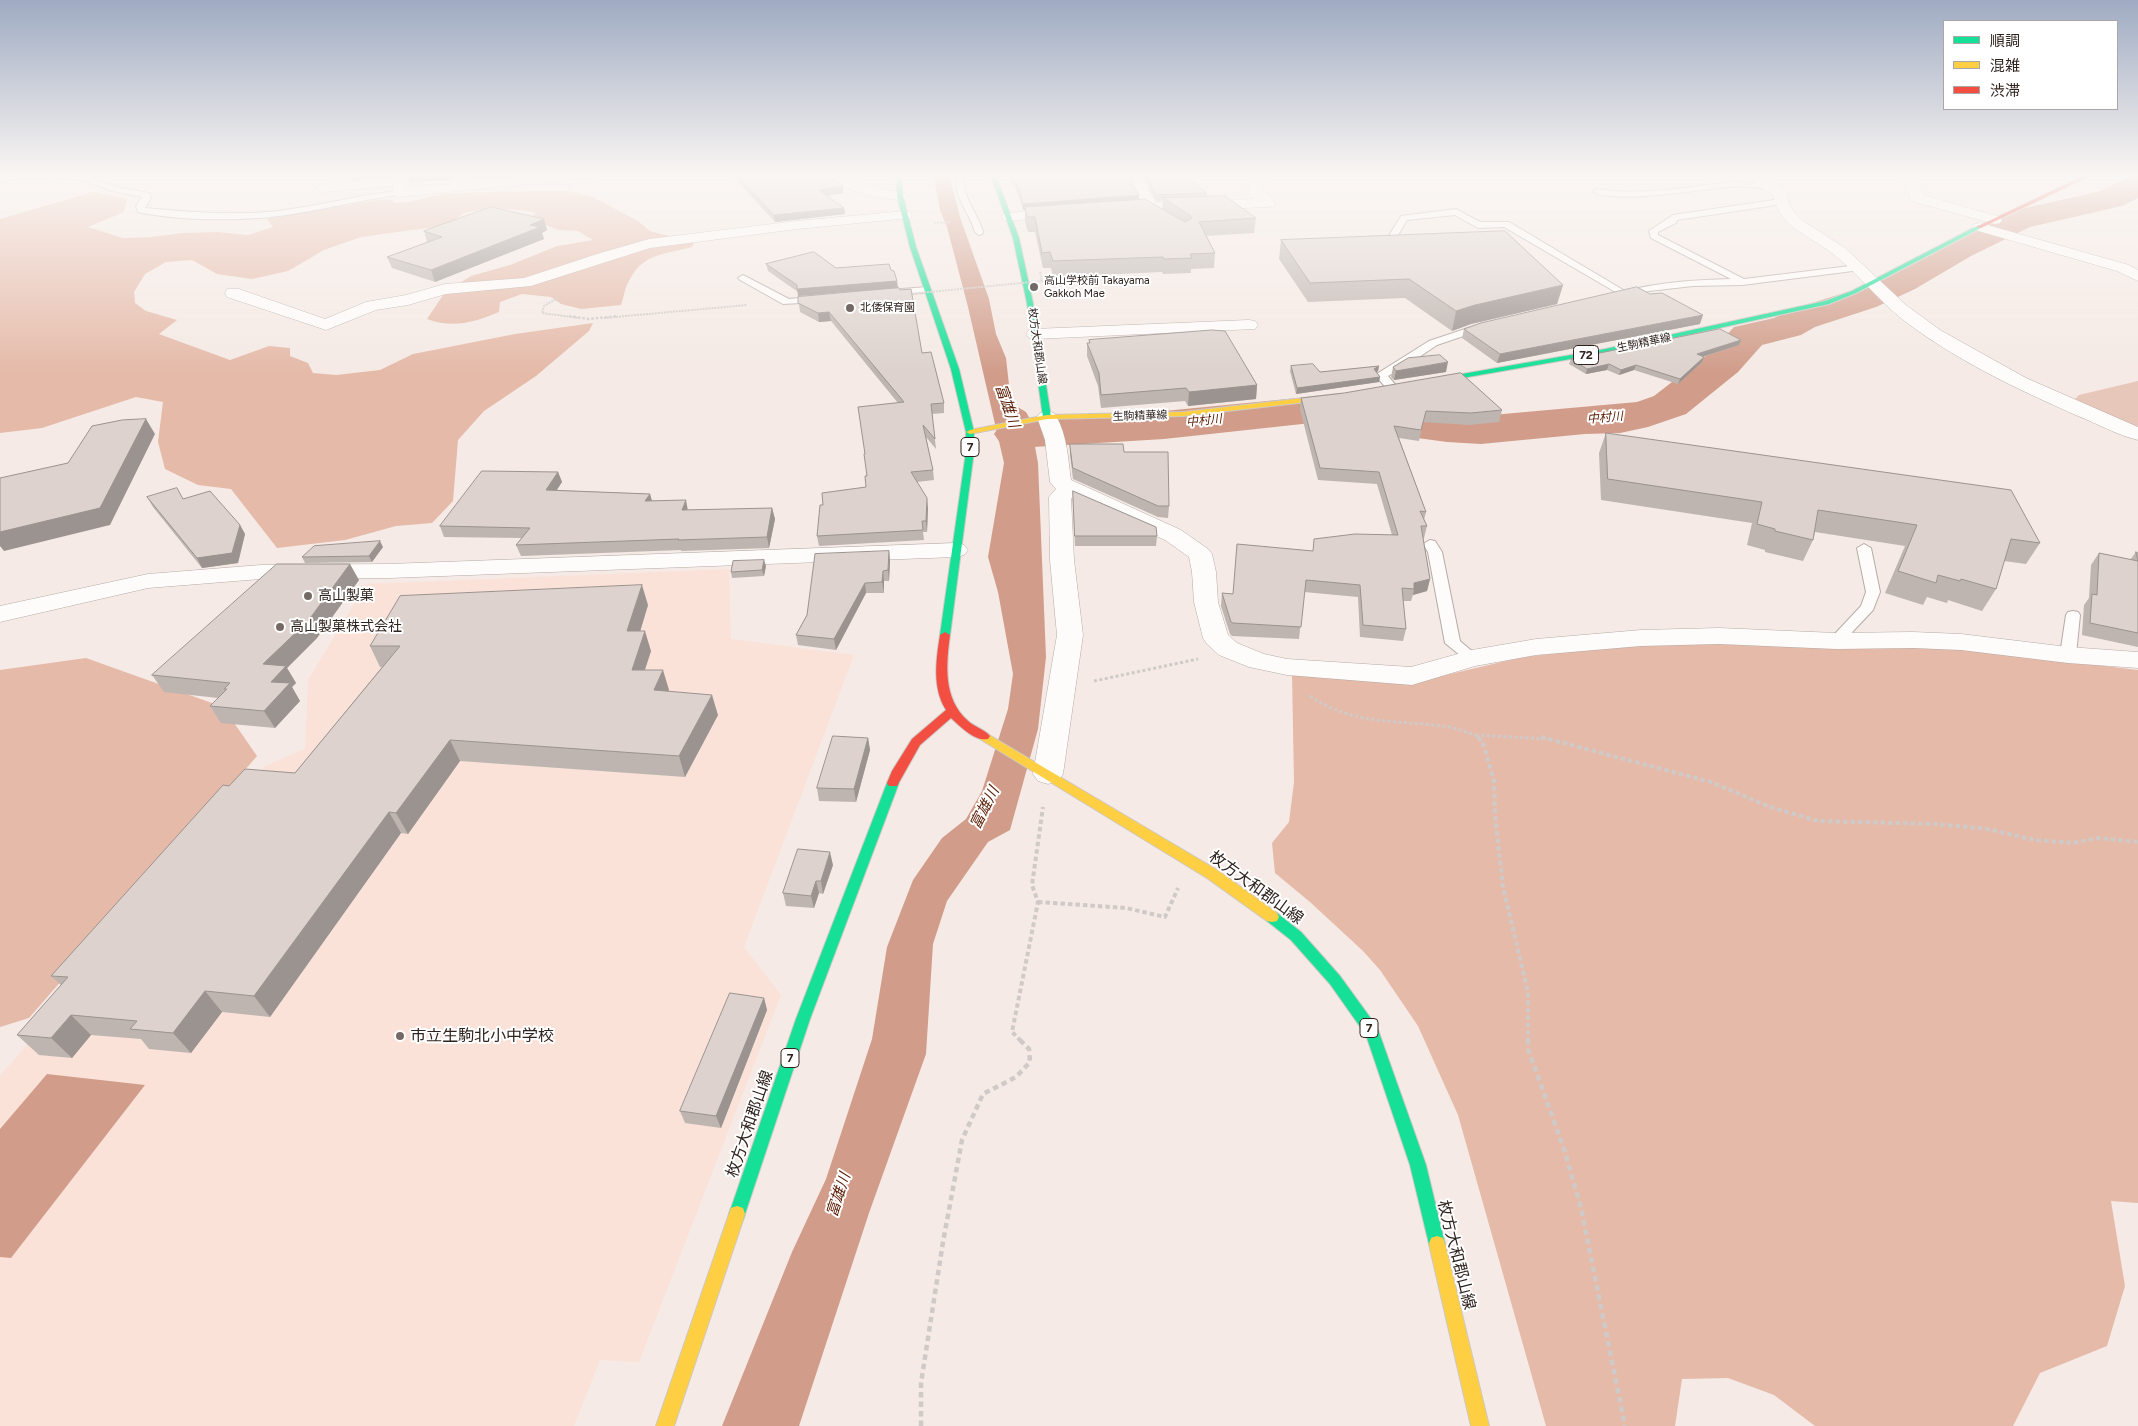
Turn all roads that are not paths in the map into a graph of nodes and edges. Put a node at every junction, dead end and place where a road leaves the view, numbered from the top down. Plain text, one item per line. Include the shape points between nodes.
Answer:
1 (686, 240) edge
2 (911, 240) edge
3 (1015, 240) edge
4 (1391, 240) edge
5 (1532, 240) edge
6 (1661, 240) edge
7 (1821, 240) edge
8 (1961, 240) edge
9 (2024, 240) edge
10 (1374, 246) edge
11 (1858, 268) junction
12 (2138, 276) edge
13 (743, 278) dead end
14 (1742, 282) junction
15 (928, 290) junction
16 (1881, 292) junction
17 (233, 294) dead end
18 (881, 294) edge
19 (1624, 294) junction
20 (834, 298) edge
21 (1605, 298) edge
22 (1493, 323) edge
23 (1249, 325) dead end
24 (1035, 334) junction
25 (1418, 384) edge
26 (1391, 388) edge
27 (1352, 394) edge
28 (1041, 418) junction
29 (970, 432) junction
30 (2138, 434) edge
31 (1068, 488) junction
32 (1430, 544) dead end
33 (1864, 548) edge
34 (956, 550) junction
35 (0, 614) edge
36 (2073, 615) dead end
37 (1836, 641) junction
38 (2068, 655) junction
39 (1472, 658) junction
40 (2138, 660) edge
41 (952, 711) junction
42 (1048, 774) junction
43 (665, 1426) edge
44 (1480, 1426) edge

1 - 17 street via 649,244 524,283 445,288 408,300 372,306 326,325
2 - 15 main road, 枚方大和郡山線 / 7
3 - 24 main road, 枚方大和郡山線
4 - 10 lane via 1388,245
5 - 19 lane
6 - 14 lane
7 - 11 street via 1839,250
8 - 16 main road, 生駒精華線 / 72
9 - 12 street via 2123,268
11 - 14 lane
11 - 16 street
13 - 20 lane via 787,302
14 - 19 lane via 1693,282
15 - 18 lane
15 - 29 main road, 枚方大和郡山線 / 7 via 955,369
16 - 25 main road, 生駒精華線 / 72 via 1569,358
16 - 30 street via 1938,336 1985,364
19 - 21 lane
22 - 26 lane via 1433,343 1381,375
23 - 24 street
24 - 28 main road, 枚方大和郡山線
27 - 28 main road, 生駒精華線 via 1183,414
28 - 29 main road, 7
28 - 31 street via 1055,440 1061,482
29 - 34 main road, 枚方大和郡山線 / 7
31 - 39 street via 1173,535 1200,554 1206,602 1216,638 1228,649 1286,668 1412,676
31 - 42 street via 1060,497 1062,560 1070,635
32 - 39 lane via 1435,552 1453,643
33 - 37 lane via 1873,592 1868,607
34 - 35 street via 389,571 261,572 148,581
34 - 41 main road, 枚方大和郡山線 / 7 via 941,661 941,686
36 - 38 lane
37 - 38 street via 1961,642
37 - 39 street via 1718,636 1640,638 1536,647
38 - 40 street
41 - 42 main road, 枚方大和郡山線 / 7 via 964,724
41 - 43 main road, 枚方大和郡山線 / 7 via 916,742 898,771 803,1019
42 - 44 main road, 枚方大和郡山線 / 7 via 1260,907 1296,936 1335,980 1372,1032 1418,1165

